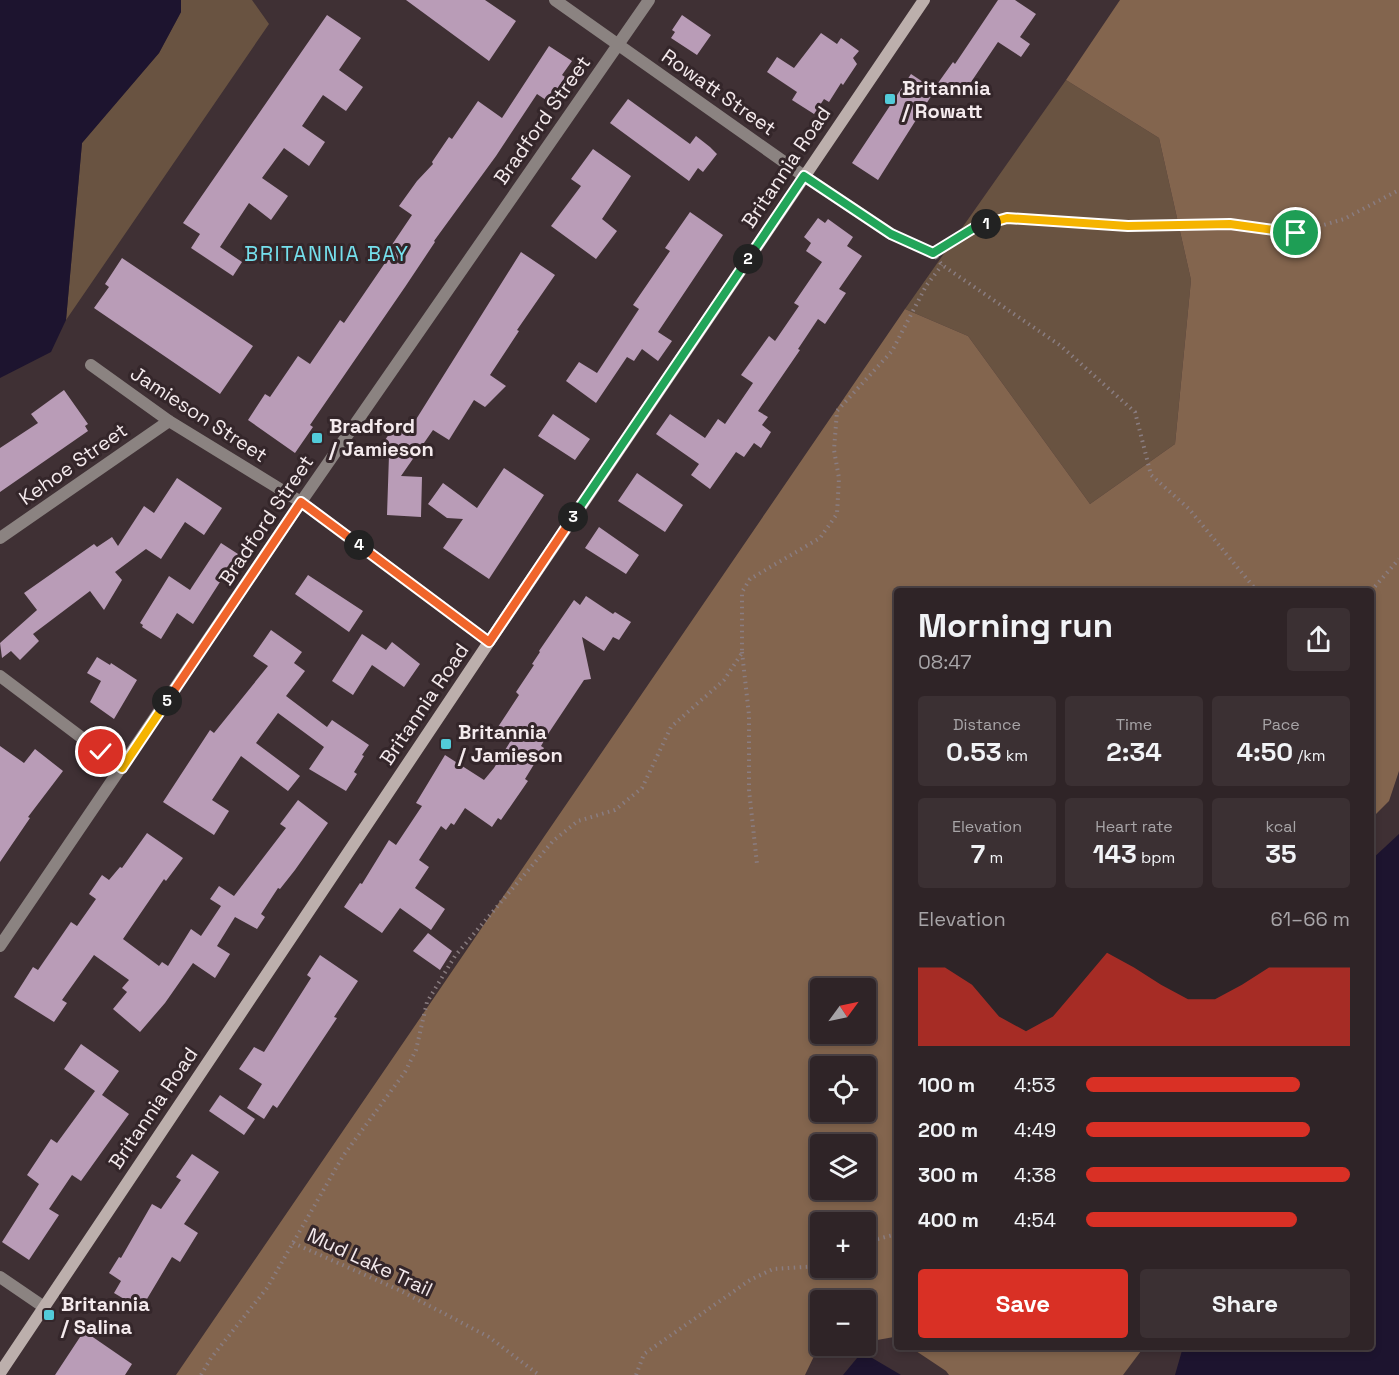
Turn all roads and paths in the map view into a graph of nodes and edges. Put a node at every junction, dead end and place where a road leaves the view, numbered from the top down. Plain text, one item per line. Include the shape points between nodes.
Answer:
1 (555, 0) edge
2 (649, 0) edge
3 (924, 0) edge
4 (618, 45) junction
5 (804, 176) junction
6 (1399, 190) edge
7 (891, 234) joint
8 (933, 253) junction
9 (942, 265) junction
10 (91, 365) dead end
11 (169, 422) junction
12 (301, 502) junction
13 (0, 538) edge
14 (1399, 559) edge
15 (1255, 588) edge
16 (1374, 588) edge
17 (489, 642) junction
18 (742, 649) junction
19 (0, 676) edge
20 (122, 768) junction
21 (757, 864) dead end
22 (0, 945) edge
23 (894, 1235) edge
24 (876, 1239) edge
25 (293, 1243) junction
26 (810, 1267) edge
27 (0, 1277) edge
28 (44, 1307) junction
29 (0, 1373) edge
30 (201, 1375) edge
31 (539, 1375) edge
32 (636, 1375) edge

1 - 4 street, Rowatt Street
2 - 4 street, Bradford Street
3 - 5 street, Britannia Road
4 - 5 street, Rowatt Street
4 - 12 street, Bradford Street
5 - 7 street, Rowatt Street
5 - 17 street, Britannia Road
6 - 8 path via 1344,219 1296,233 1230,224 1128,226 1007,218 977,226
7 - 8 path
8 - 9 path
9 - 15 path via 1061,346 1135,412 1151,475 1190,509
9 - 18 path via 926,286 892,351 837,411 837,514 820,538 750,579 742,592
10 - 11 street, Jamieson Street
11 - 12 street, Jamieson Street
11 - 13 street, Kehoe Street
12 - 17 street, Jamieson Street
12 - 20 street, Bradford Street
14 - 16 path
17 - 28 street, Britannia Road
18 - 21 path
18 - 25 path via 724,680 671,727 642,788 615,810 578,821 553,841 455,956 427,1002 416,1050 405,1072 343,1156
19 - 20 street
20 - 22 street, Bradford Street
23 - 24 path
25 - 30 path, Mud Lake Trail via 267,1288
25 - 31 path, Mud Lake Trail via 489,1336
26 - 32 path via 773,1269 750,1280 644,1354
27 - 28 street
28 - 29 street, Britannia Road

